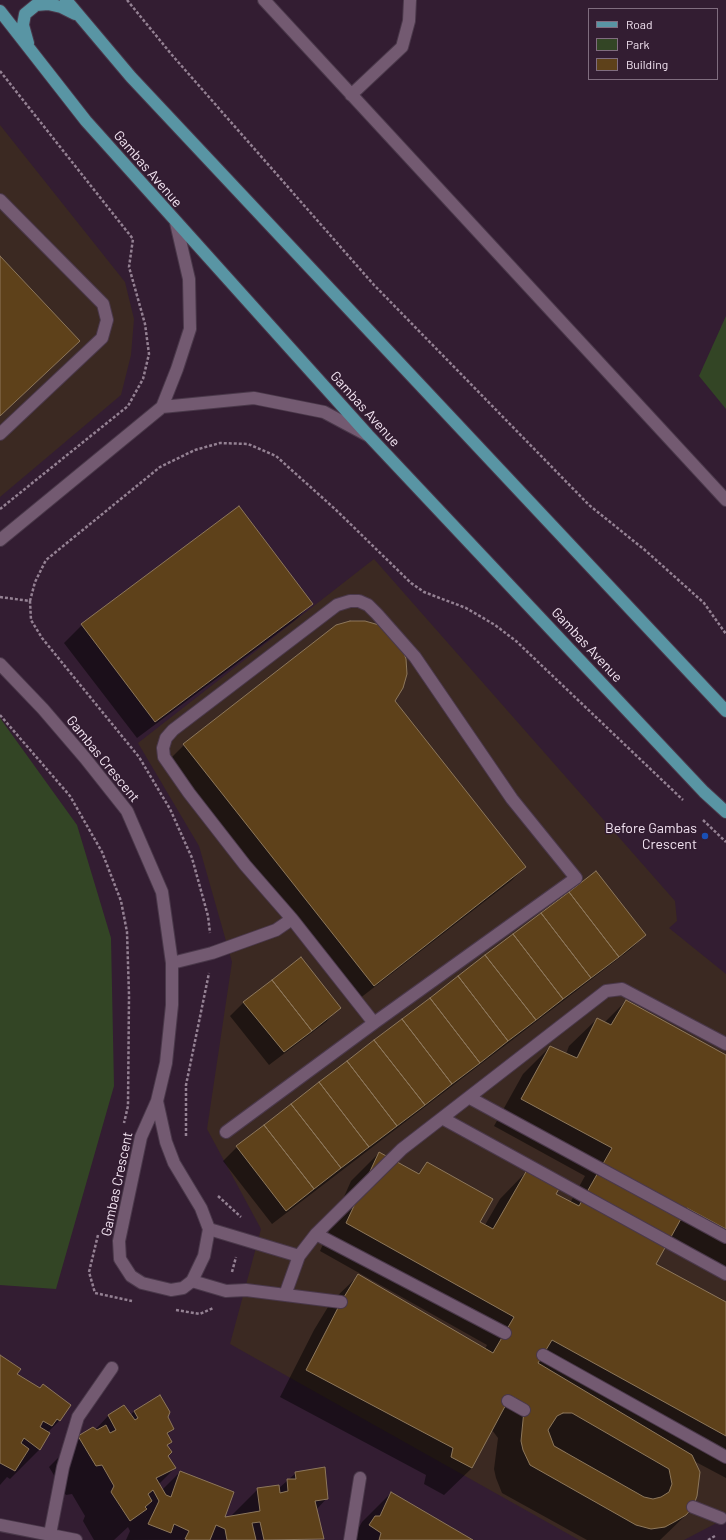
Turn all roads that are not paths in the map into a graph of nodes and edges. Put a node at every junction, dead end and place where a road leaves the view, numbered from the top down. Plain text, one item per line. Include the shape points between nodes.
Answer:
1 (66, 0) edge
2 (264, 0) edge
3 (410, 0) edge
4 (0, 11) edge
5 (79, 16) junction
6 (30, 48) junction
7 (351, 96) junction
8 (0, 200) edge
9 (176, 222) junction
10 (162, 407) junction
11 (0, 434) edge
12 (368, 435) junction
13 (726, 500) edge
14 (0, 540) edge
15 (0, 664) edge
16 (726, 711) edge
17 (726, 812) edge
18 (292, 919) junction
19 (172, 963) junction
20 (374, 1024) junction
21 (726, 1044) edge
22 (470, 1098) junction
23 (157, 1101) junction
24 (442, 1118) junction
25 (226, 1132) dead end
26 (209, 1229) junction
27 (316, 1234) junction
28 (726, 1237) edge
29 (298, 1256) junction
30 (726, 1274) edge
31 (192, 1281) junction
32 (285, 1295) junction
33 (342, 1302) dead end
34 (505, 1333) dead end
35 (543, 1354) dead end
36 (112, 1368) dead end
37 (508, 1401) dead end
38 (524, 1410) dead end
39 (726, 1457) edge
40 (360, 1478) dead end
41 (693, 1507) dead end
42 (721, 1518) dead end
43 (0, 1525) edge
44 (50, 1534) junction
45 (76, 1540) edge
46 (350, 1540) edge

1 - 5 main road
2 - 7 street
3 - 7 street via 409,21 402,47
4 - 6 main road, Gambas Avenue
5 - 6 main road via 61,7 36,5 25,14 23,25
5 - 16 main road via 131,77
6 - 9 main road, Gambas Avenue via 86,121
7 - 13 street
8 - 11 street via 103,304 107,320 102,338
9 - 10 street via 189,279 190,329
9 - 12 main road, Gambas Avenue
10 - 12 street via 254,398 324,412
10 - 14 street
12 - 17 main road, Gambas Avenue
15 - 19 street, Gambas Crescent via 81,752 127,811 162,892
18 - 19 street via 276,930 212,953
18 - 20 street
18 - 20 street via 245,865 189,793 164,757 163,748 166,738 173,730 337,605 359,601 368,605 415,657 512,799 576,878
19 - 23 street, Gambas Crescent via 172,1005 166,1063
20 - 25 street
21 - 22 street via 622,988 606,991
22 - 24 street
22 - 28 street
23 - 26 street, Gambas Crescent via 166,1142 174,1163 201,1208
23 - 31 street, Gambas Crescent via 141,1137 119,1241 120,1260 131,1276 142,1283 171,1290 183,1288
24 - 27 street via 402,1149
24 - 30 street
26 - 29 street
26 - 31 street via 204,1256
27 - 29 street
27 - 34 street
29 - 32 street
31 - 32 street via 226,1291 246,1290
32 - 33 street
35 - 39 street
36 - 44 street via 78,1418 63,1467
37 - 38 street
40 - 46 street
41 - 42 street
43 - 44 street
44 - 45 street

